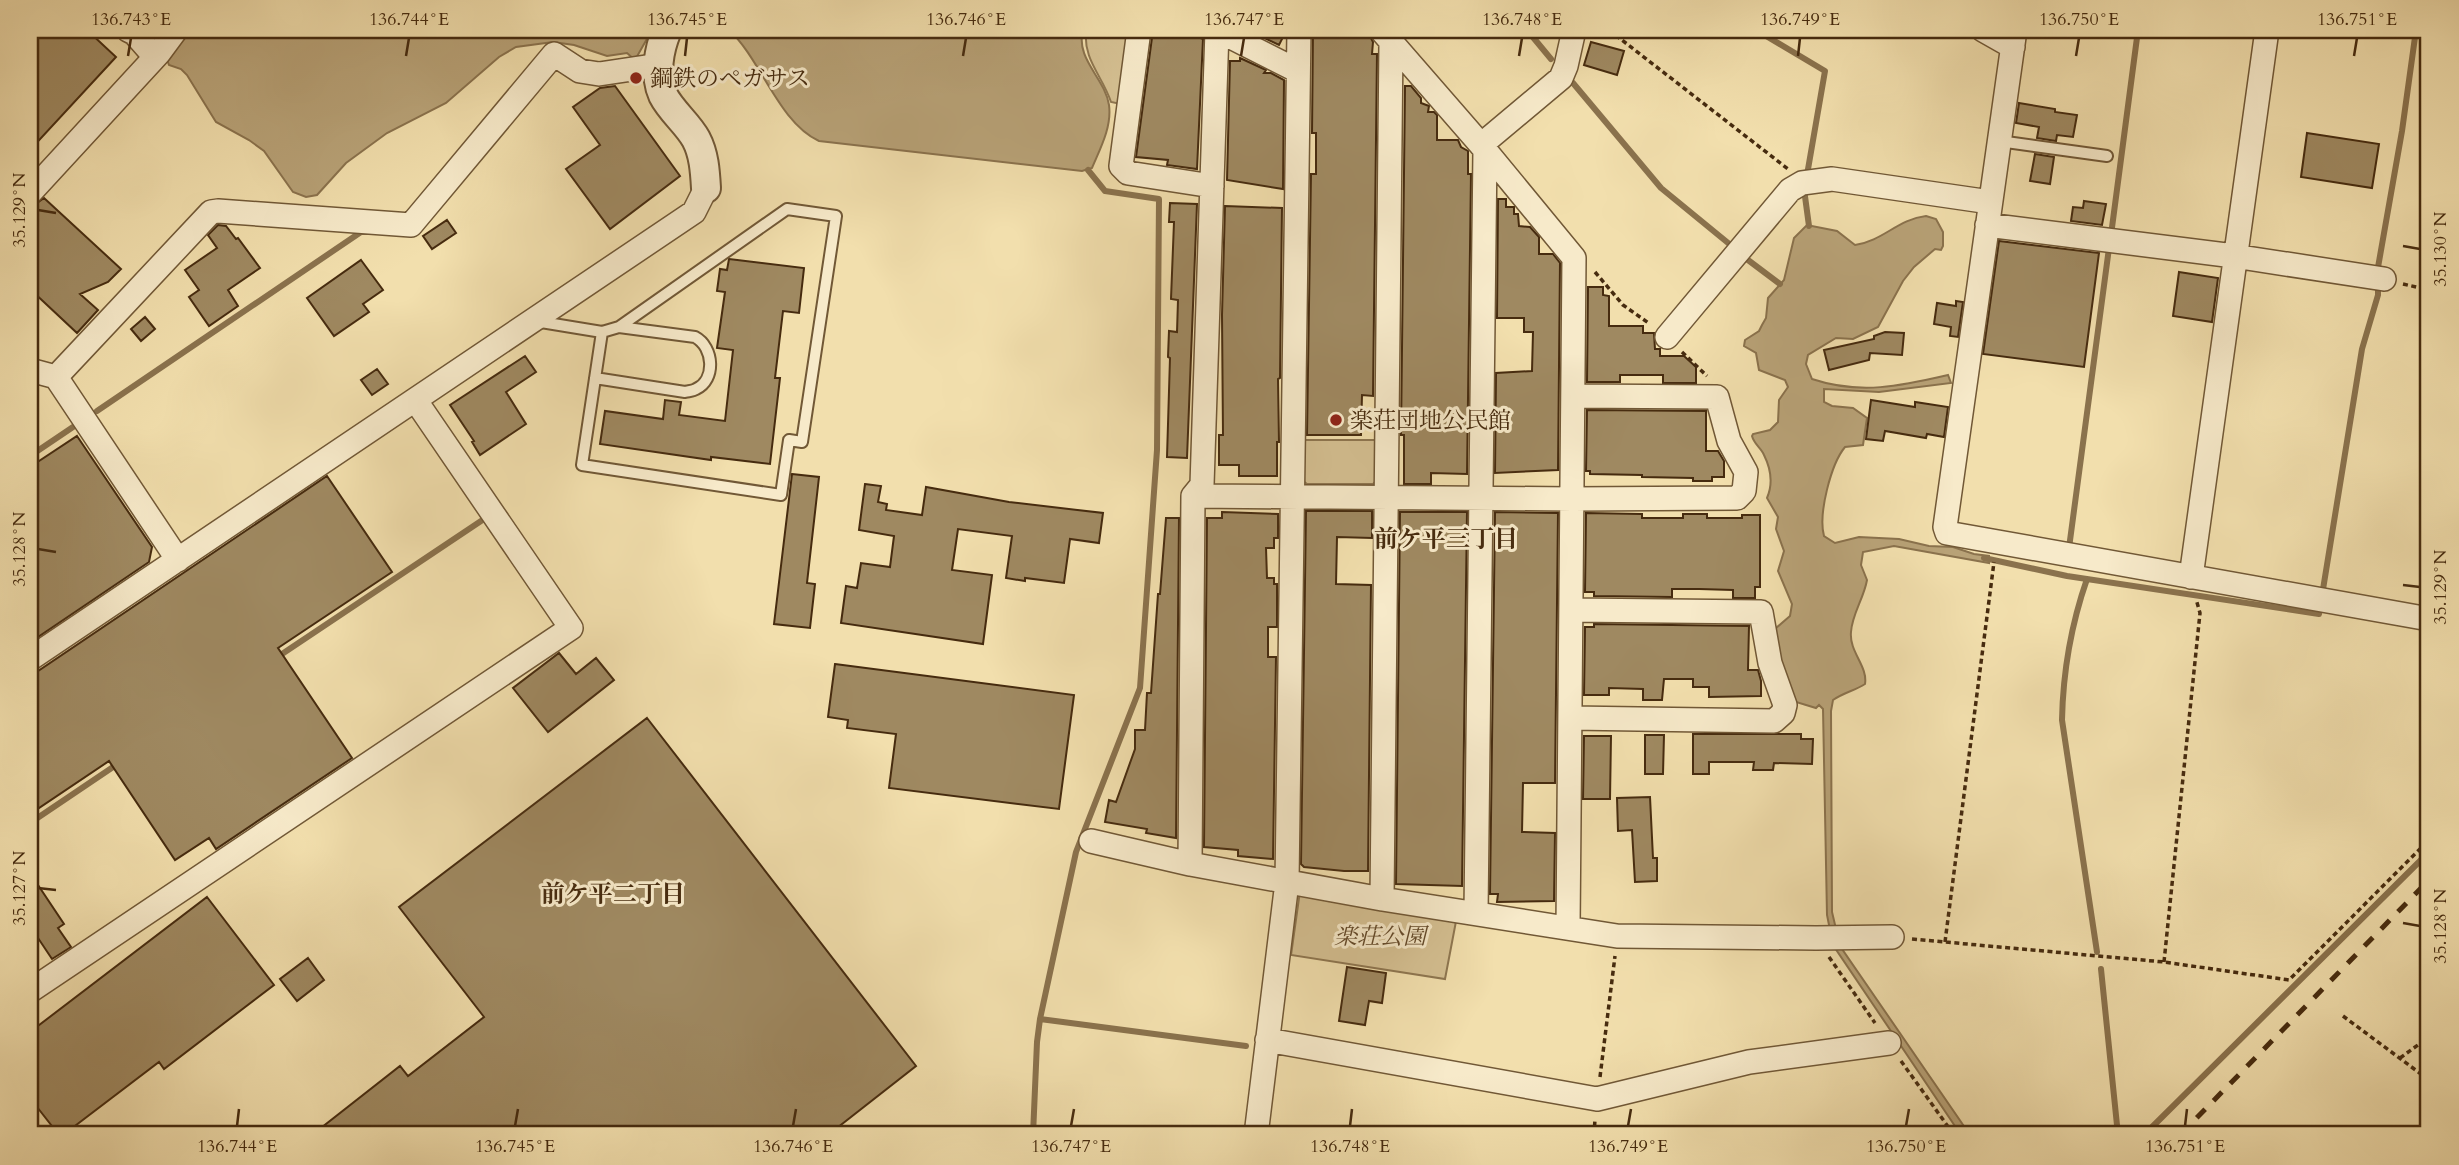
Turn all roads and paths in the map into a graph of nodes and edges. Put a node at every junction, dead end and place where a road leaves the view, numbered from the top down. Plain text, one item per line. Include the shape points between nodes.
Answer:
1 (128, 30) edge
2 (667, 30) edge
3 (1139, 30) edge
4 (1216, 30) edge
5 (1299, 30) edge
6 (1574, 30) edge
7 (1609, 30) edge
8 (1983, 30) edge
9 (2267, 30) edge
10 (175, 31) edge
11 (1386, 37) edge
12 (2014, 38) edge
13 (157, 55) junction
14 (659, 65) junction
15 (1298, 71) junction
16 (1999, 141) junction
17 (1483, 147) junction
18 (2108, 156) dead end
19 (1802, 183) junction
20 (1212, 186) junction
21 (706, 188) joint
22 (30, 193) edge
23 (1989, 214) junction
24 (2234, 257) junction
25 (2376, 277) dead end
26 (534, 321) junction
27 (619, 327) junction
28 (602, 332) junction
29 (1667, 337) dead end
30 (30, 370) edge
31 (56, 377) junction
32 (595, 377) junction
33 (1573, 396) junction
34 (416, 401) junction
35 (1193, 496) junction
36 (1292, 497) junction
37 (1387, 498) junction
38 (1480, 498) junction
39 (1572, 499) junction
40 (178, 561) junction
41 (1993, 565) dead end
42 (2190, 577) junction
43 (2198, 606) dead end
44 (1572, 610) junction
45 (2429, 619) edge
46 (30, 659) edge
47 (1571, 718) junction
48 (2429, 840) edge
49 (1091, 841) dead end
50 (1190, 864) junction
51 (1287, 882) junction
52 (1382, 899) junction
53 (1476, 913) junction
54 (1568, 928) junction
55 (1617, 936) junction
56 (1892, 937) joint
57 (1945, 942) junction
58 (2164, 962) junction
59 (30, 991) edge
60 (2343, 1016) dead end
61 (2429, 1037) edge
62 (1267, 1040) junction
63 (1889, 1043) dead end
64 (2400, 1058) junction
65 (2429, 1080) edge
66 (1597, 1099) junction
67 (1256, 1135) edge
68 (1594, 1135) edge

1 - 13 street
2 - 14 street
3 - 20 street via 1121,166 1128,173
4 - 15 street
4 - 20 street
5 - 15 street
6 - 17 street via 1561,78
7 - 19 path
8 - 12 street
9 - 24 street
10 - 13 street
11 - 17 street
11 - 37 street
12 - 16 street
13 - 22 street
14 - 21 street via 663,94 696,140 705,164
14 - 31 street via 599,74 580,71 554,54 411,225 211,212
15 - 36 street
16 - 18 lane
16 - 23 street
17 - 33 street via 1574,258
17 - 38 street
19 - 23 street via 1832,179
19 - 29 street via 1790,190
20 - 35 street via 1202,485
21 - 26 street via 694,212
23 - 24 street
23 - 42 street via 1947,533
24 - 25 street
24 - 42 street
26 - 28 lane
26 - 34 street
27 - 28 lane
27 - 32 lane via 695,337 703,342 710,358 708,376 696,390 685,392
27 - 32 lane via 788,209 836,216 802,442 789,440 781,495 582,465
28 - 32 lane
30 - 31 street
31 - 40 street
33 - 39 street
33 - 39 street via 1717,397 1746,483 1737,498
34 - 40 street
34 - 59 street via 571,628
35 - 36 street
35 - 50 street
36 - 37 street
36 - 51 street
37 - 38 street
37 - 52 street
38 - 39 street
38 - 53 street
39 - 44 street
40 - 46 street
41 - 57 path
42 - 45 street
43 - 58 path
44 - 47 street
44 - 47 street via 1761,612 1770,663 1785,705 1773,721
47 - 54 street
48 - 58 path via 2289,980
49 - 50 street
50 - 51 street
51 - 52 street
51 - 62 street
52 - 53 street
53 - 54 street
54 - 55 street
55 - 56 street
55 - 66 path
56 - 57 path
57 - 58 path
60 - 64 path
61 - 64 path
62 - 66 street
62 - 67 street
63 - 66 street via 1749,1062
64 - 65 path
66 - 68 path

